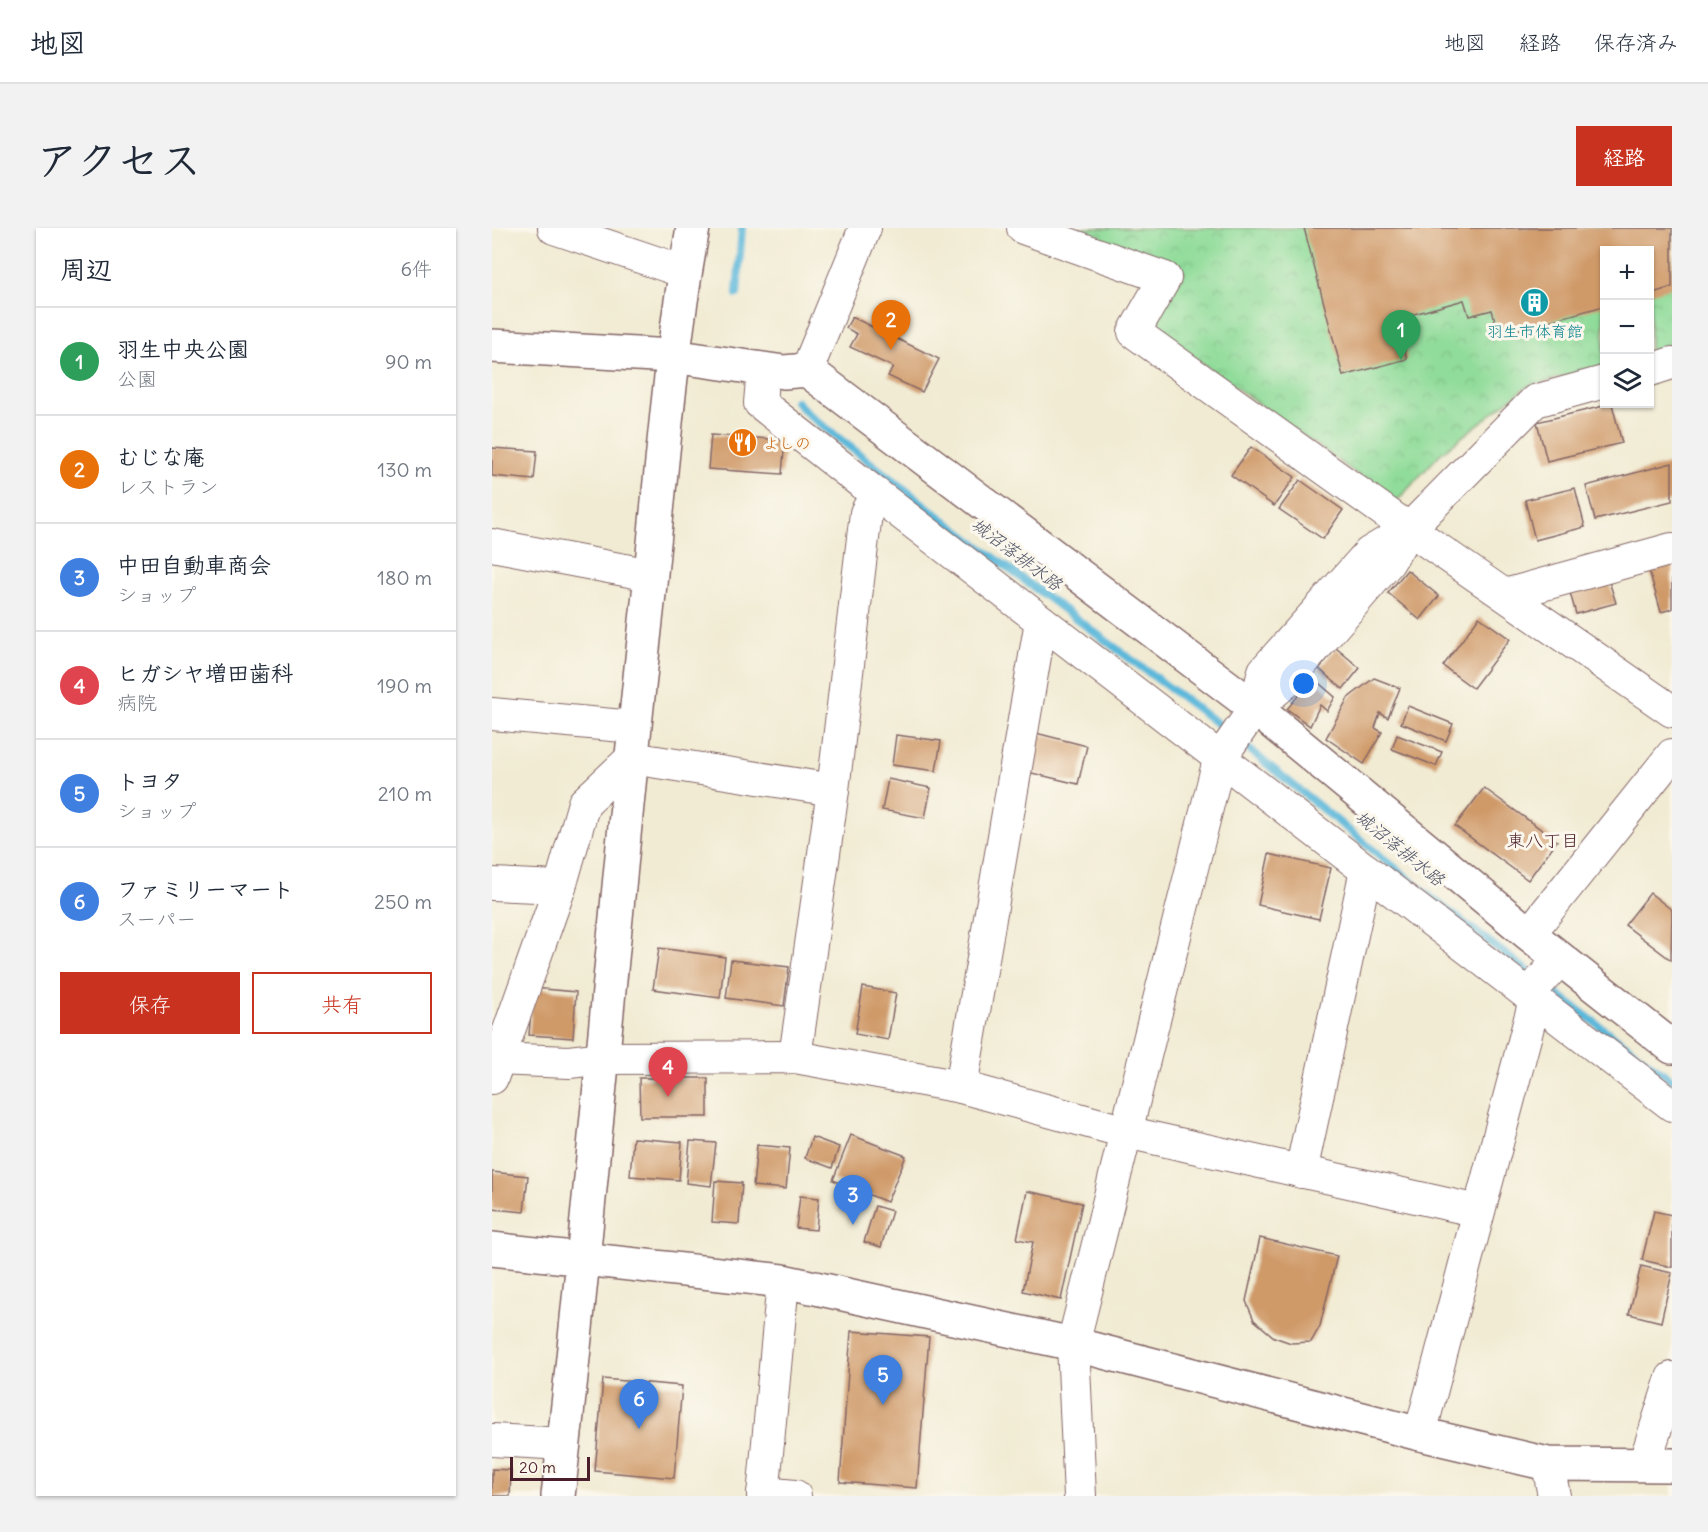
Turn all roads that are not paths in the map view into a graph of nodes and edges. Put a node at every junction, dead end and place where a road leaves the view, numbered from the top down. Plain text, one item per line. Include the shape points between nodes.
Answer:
1 (554, 228) edge
2 (693, 228) edge
3 (865, 228) edge
4 (1023, 228) edge
5 (685, 272) junction
6 (492, 346) edge
7 (672, 356) junction
8 (1672, 363) edge
9 (1654, 368) edge
10 (763, 369) junction
11 (807, 370) junction
12 (1600, 383) edge
13 (876, 494) junction
14 (1409, 529) junction
15 (492, 545) edge
16 (1672, 549) edge
17 (651, 575) junction
18 (1505, 595) junction
19 (1041, 621) junction
20 (1255, 708) junction
21 (1672, 711) edge
22 (492, 714) edge
23 (633, 742) junction
24 (1672, 755) edge
25 (1219, 759) junction
26 (833, 790) junction
27 (1366, 870) junction
28 (492, 884) edge
29 (560, 888) junction
30 (1529, 934) junction
31 (1560, 958) junction
32 (1532, 998) junction
33 (1672, 1047) edge
34 (795, 1057) junction
35 (604, 1058) junction
36 (494, 1066) edge
37 (961, 1087) junction
38 (1672, 1105) edge
39 (1126, 1132) junction
40 (1301, 1172) junction
41 (1478, 1211) junction
42 (492, 1248) edge
43 (582, 1257) junction
44 (783, 1281) junction
45 (1073, 1344) junction
46 (1672, 1378) edge
47 (1420, 1434) junction
48 (492, 1440) edge
49 (564, 1444) junction
50 (1548, 1464) junction
51 (1658, 1465) edge
52 (763, 1495) edge
53 (558, 1496) edge
54 (795, 1496) edge
55 (1080, 1496) edge
56 (1554, 1496) edge

1 - 5 street
2 - 5 street
3 - 11 street
4 - 14 street via 1165,278 1134,332
5 - 7 street
6 - 7 street
7 - 10 street
7 - 17 street
8 - 9 street
10 - 11 street
10 - 13 street via 760,403
11 - 20 street
12 - 14 street via 1534,400
13 - 19 street
13 - 26 street via 866,513
14 - 18 street
14 - 20 street via 1369,553 1264,671
15 - 17 street
16 - 18 street
17 - 23 street
18 - 21 street
19 - 25 street
19 - 37 street
20 - 25 street
20 - 30 street
22 - 23 street
23 - 26 street
23 - 29 street via 584,803
23 - 35 street
24 - 30 street
25 - 27 street
25 - 39 street
26 - 34 street
27 - 32 street
27 - 40 street
28 - 29 street
29 - 36 street
30 - 31 street
31 - 32 street
31 - 33 street
32 - 38 street
32 - 41 street
34 - 35 street
34 - 37 street
35 - 36 street
35 - 43 street
37 - 39 street
39 - 40 street
39 - 45 street
40 - 41 street
41 - 47 street
42 - 43 street
43 - 44 street
43 - 49 street
44 - 45 street
44 - 52 street
45 - 47 street
45 - 55 street
46 - 51 street
47 - 50 street
48 - 49 street
49 - 53 street
50 - 51 street
50 - 56 street
52 - 54 street

